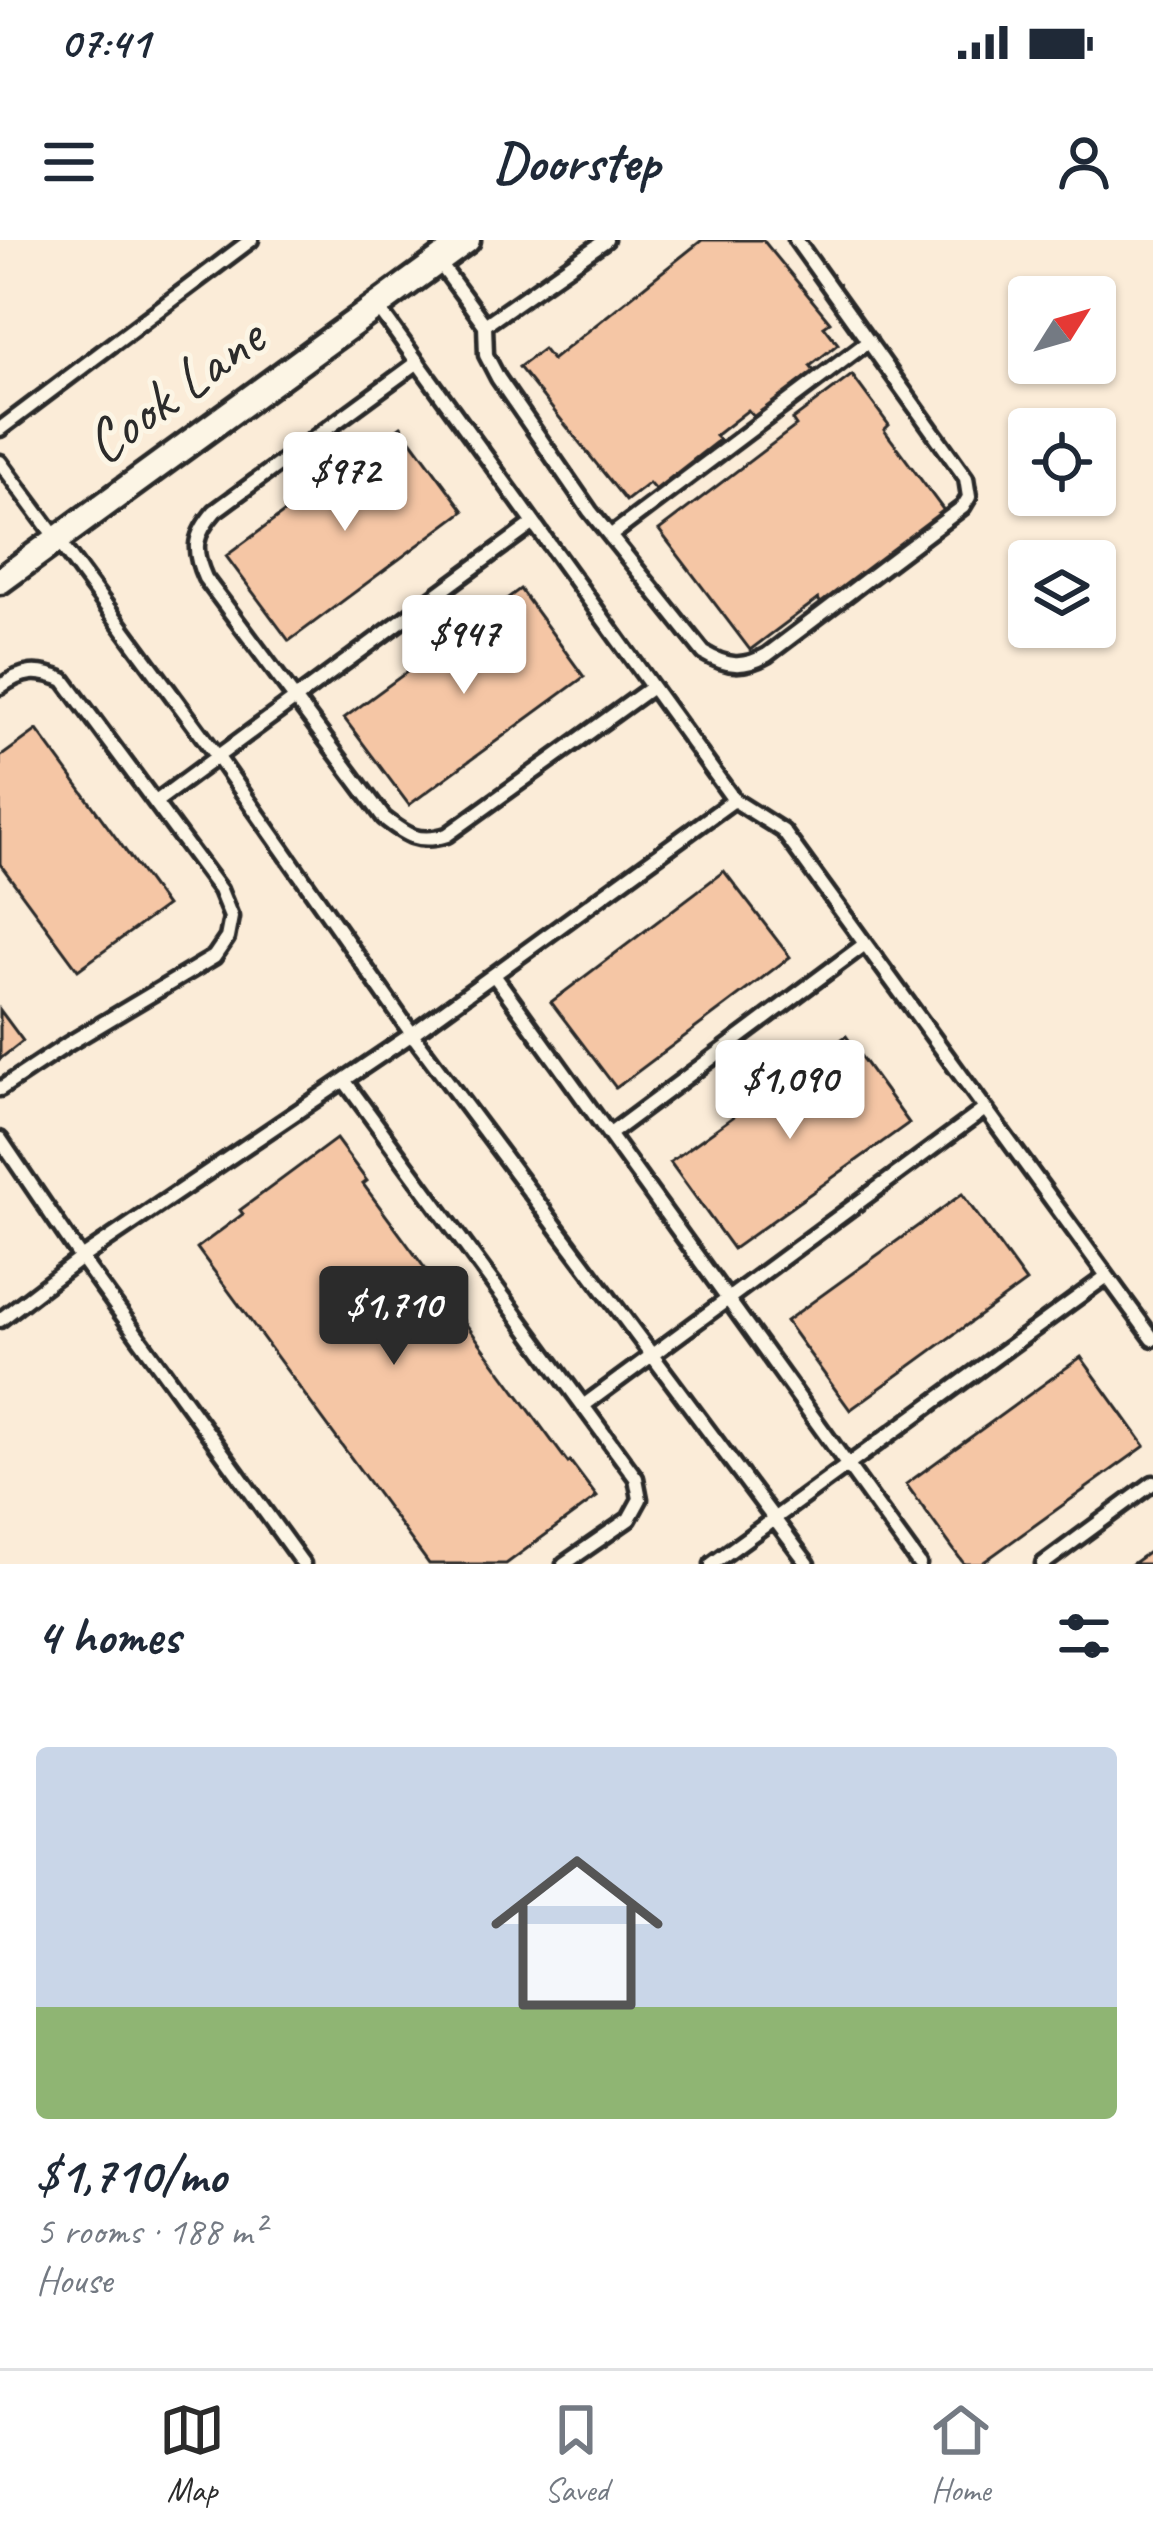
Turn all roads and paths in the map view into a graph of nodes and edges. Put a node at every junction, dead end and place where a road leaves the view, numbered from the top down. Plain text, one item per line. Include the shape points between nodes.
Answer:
1 (251, 240) edge
2 (467, 240) edge
3 (606, 240) edge
4 (796, 240) edge
5 (438, 261) junction
6 (377, 305) junction
7 (485, 325) junction
8 (869, 341) junction
9 (418, 362) junction
10 (0, 429) edge
11 (0, 462) edge
12 (534, 523) junction
13 (610, 536) junction
14 (57, 540) junction
15 (0, 580) edge
16 (0, 687) edge
17 (652, 687) junction
18 (295, 698) junction
19 (217, 756) junction
20 (734, 800) junction
21 (157, 801) junction
22 (865, 944) junction
23 (494, 975) junction
24 (412, 1034) junction
25 (344, 1080) junction
26 (0, 1089) edge
27 (985, 1109) junction
28 (610, 1134) junction
29 (0, 1139) edge
30 (81, 1258) junction
31 (1107, 1276) junction
32 (729, 1298) junction
33 (0, 1320) edge
34 (1153, 1339) edge
35 (652, 1355) junction
36 (583, 1406) junction
37 (847, 1466) junction
38 (1153, 1483) edge
39 (775, 1519) junction
40 (303, 1564) edge
41 (564, 1564) edge
42 (712, 1564) edge
43 (808, 1564) edge
44 (919, 1564) edge
45 (1043, 1564) edge

1 - 10 lane
2 - 5 street, Cook Lane
3 - 7 lane
4 - 8 lane
5 - 6 street, Cook Lane
5 - 7 lane
6 - 9 lane
6 - 14 street, Cook Lane
7 - 13 lane via 497,378
8 - 13 lane
8 - 13 lane via 966,478 969,497 856,588 752,663 721,664
9 - 12 lane
9 - 18 lane via 199,530 194,554 205,578
11 - 14 lane
12 - 17 lane
12 - 18 lane
14 - 15 street, Cook Lane
14 - 19 lane
16 - 21 lane via 23,672 64,680
17 - 18 lane via 427,842 384,818
17 - 20 lane
18 - 19 lane
19 - 21 lane
19 - 24 lane
20 - 22 lane via 783,831
20 - 23 lane
21 - 26 lane via 220,890 231,916 227,938 214,957
22 - 27 lane
22 - 28 lane
23 - 24 lane
23 - 28 lane
24 - 25 lane
24 - 35 lane
25 - 30 lane
25 - 36 lane
27 - 31 lane
27 - 32 lane
28 - 32 lane
29 - 30 lane
30 - 33 lane
30 - 40 lane
31 - 34 lane
31 - 37 lane
32 - 35 lane
32 - 37 lane
35 - 36 lane
35 - 39 lane
36 - 41 lane via 636,1478 640,1499 629,1519
37 - 39 lane
37 - 44 lane
38 - 45 lane
39 - 42 lane
39 - 43 lane

